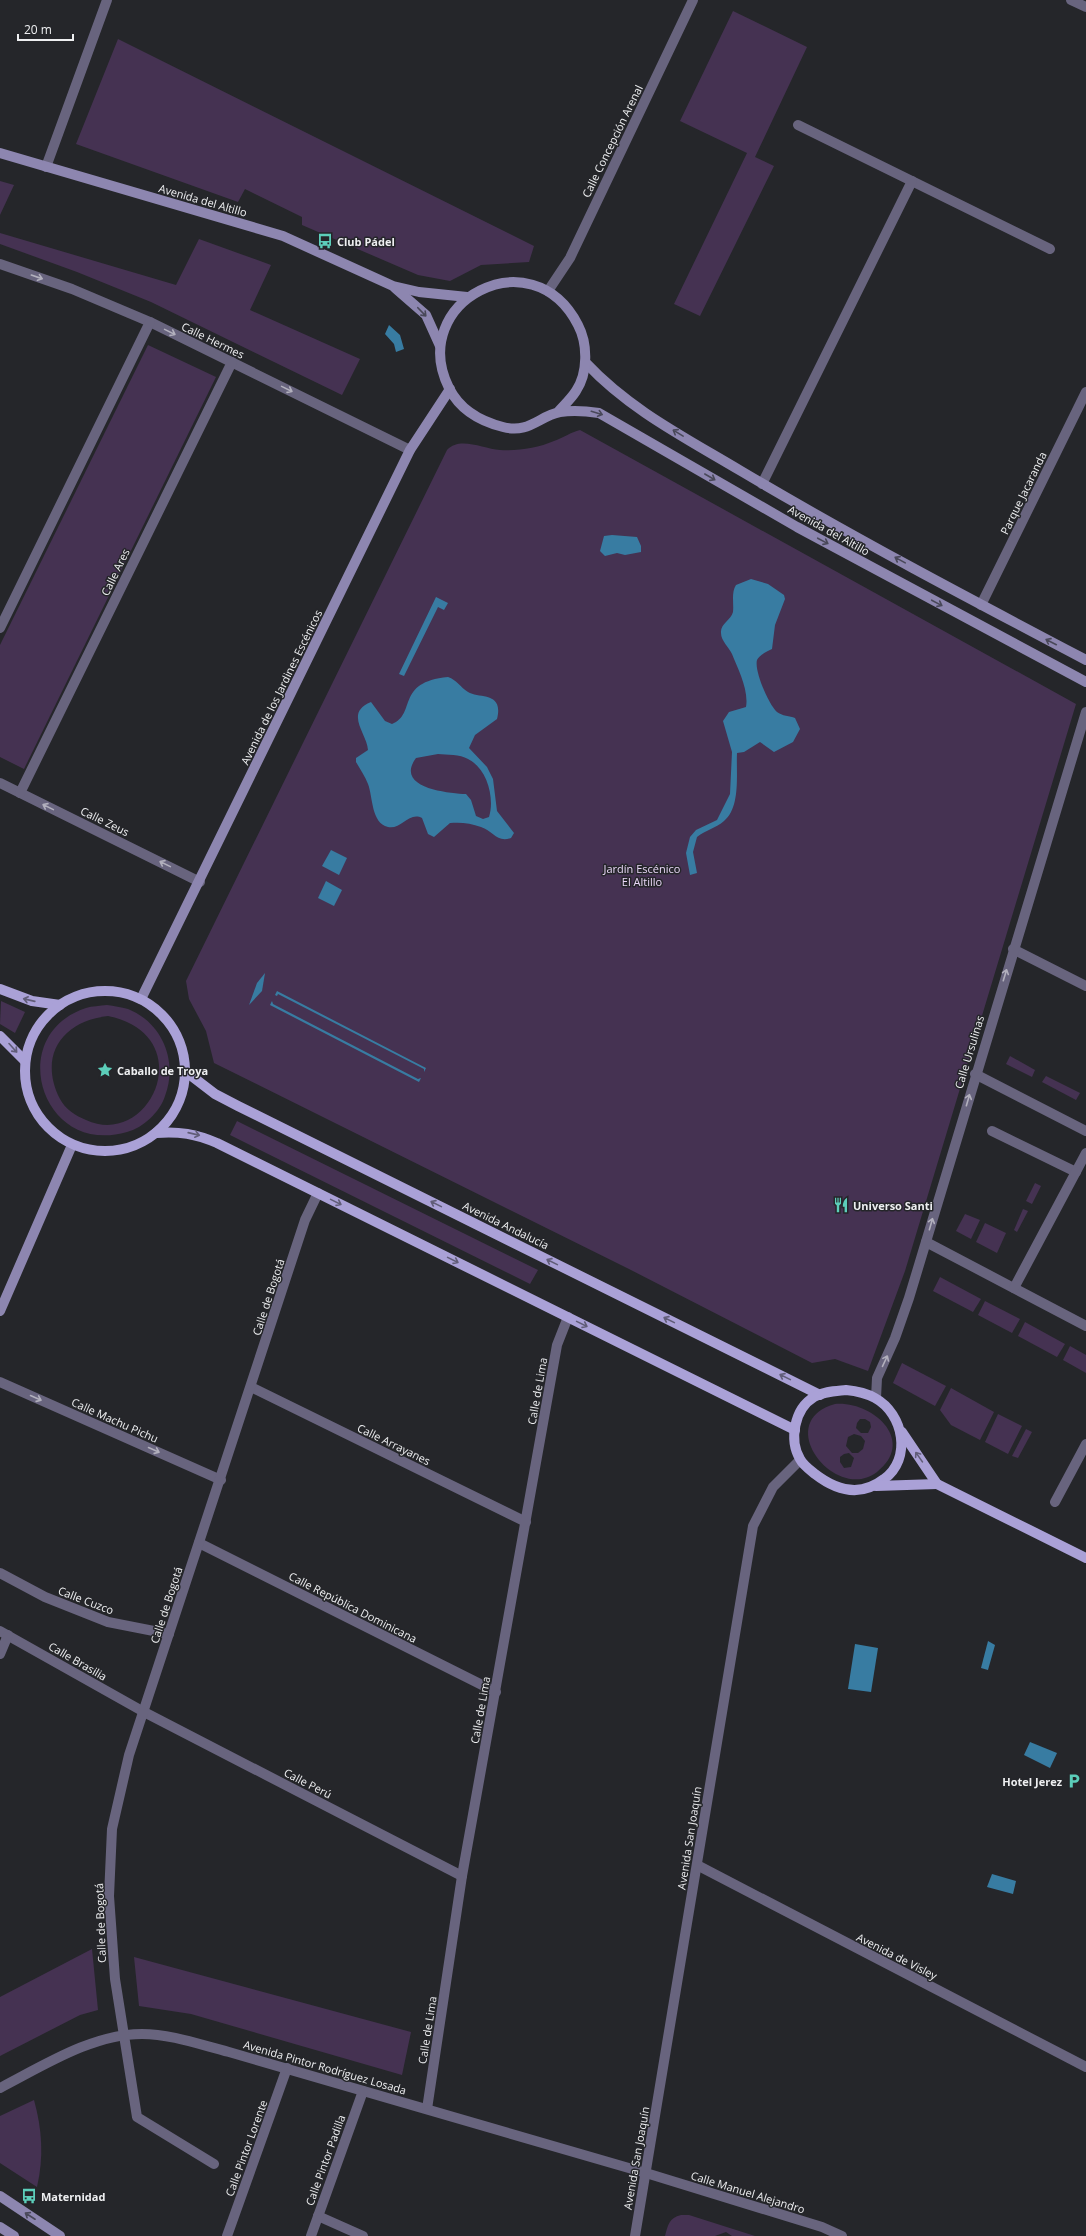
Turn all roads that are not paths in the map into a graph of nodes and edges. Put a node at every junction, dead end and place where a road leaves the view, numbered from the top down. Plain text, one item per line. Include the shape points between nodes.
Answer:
1 (107, 0) edge
2 (693, 0) edge
3 (1072, 0) edge
4 (1086, 7) edge
5 (798, 125) dead end
6 (0, 153) edge
7 (46, 167) junction
8 (912, 181) junction
9 (1050, 249) dead end
10 (0, 264) edge
11 (393, 286) junction
12 (548, 291) junction
13 (467, 297) junction
14 (150, 322) junction
15 (440, 346) junction
16 (232, 362) junction
17 (586, 363) junction
18 (450, 389) junction
19 (1086, 392) edge
20 (558, 412) junction
21 (410, 450) junction
22 (762, 484) junction
23 (981, 605) junction
24 (0, 628) edge
25 (1086, 660) edge
26 (1086, 682) edge
27 (1086, 712) edge
28 (0, 783) edge
29 (20, 793) junction
30 (200, 882) junction
31 (1013, 949) junction
32 (1086, 986) edge
33 (0, 989) edge
34 (141, 999) junction
35 (60, 1005) junction
36 (0, 1036) edge
37 (25, 1061) junction
38 (185, 1071) junction
39 (975, 1074) junction
40 (992, 1131) dead end
41 (1086, 1131) edge
42 (156, 1133) junction
43 (72, 1145) junction
44 (1086, 1153) edge
45 (1076, 1172) junction
46 (318, 1193) junction
47 (926, 1242) junction
48 (1014, 1288) junction
49 (0, 1311) edge
50 (568, 1317) junction
51 (1086, 1326) edge
52 (0, 1382) edge
53 (251, 1387) junction
54 (820, 1395) junction
55 (876, 1398) junction
56 (795, 1430) junction
57 (900, 1431) junction
58 (1086, 1444) edge
59 (800, 1460) junction
60 (221, 1480) junction
61 (937, 1484) junction
62 (876, 1486) junction
63 (1055, 1502) dead end
64 (526, 1522) junction
65 (199, 1543) junction
66 (1086, 1558) edge
67 (0, 1573) edge
68 (4, 1633) edge
69 (169, 1634) junction
70 (0, 1654) edge
71 (496, 1692) junction
72 (144, 1712) junction
73 (697, 1865) junction
74 (462, 1876) junction
75 (124, 2036) junction
76 (1086, 2067) edge
77 (287, 2068) junction
78 (0, 2088) edge
79 (362, 2091) junction
80 (427, 2109) junction
81 (214, 2164) dead end
82 (646, 2173) junction
83 (0, 2196) edge
84 (318, 2216) junction
85 (0, 2227) edge
86 (14, 2236) edge
87 (60, 2236) edge
88 (227, 2236) edge
89 (311, 2236) edge
90 (363, 2236) edge
91 (635, 2236) edge
92 (842, 2236) edge

1 - 7 street
2 - 12 street, Calle Concepción Arenal via 570,258
3 - 4 street
5 - 8 street
6 - 7 street, Avenida del Altillo
7 - 11 street, Avenida del Altillo via 283,236
8 - 9 street
8 - 22 street
10 -> 14 street, Calle Hermes via 72,289
11 - 13 street, Avenida del Altillo via 419,292
11 -> 15 street, Avenida del Altillo via 426,315
12 - 13 street, Avenida del Altillo via 514,282 492,284
12 - 17 street, Avenida del Altillo via 570,309 577,322 583,334
13 - 15 street, Avenida del Altillo via 449,319
14 -> 16 street, Calle Hermes
14 - 24 street
15 - 18 street, Avenida del Altillo via 442,375
16 -> 21 street, Calle Hermes
16 - 29 street, Calle Ares
17 - 20 street, Avenida del Altillo via 577,390
22 -> 17 street, Avenida del Altillo via 640,411 607,386
18 - 20 street, Avenida del Altillo via 456,400 477,419 504,428 533,425
18 - 21 street, Avenida de los Jardines Escénicos
19 - 23 street, Parque Jacaranda
20 -> 26 street, Avenida del Altillo via 582,410 599,413 797,527
21 - 30 street, Avenida de los Jardines Escénicos
23 -> 22 street, Avenida del Altillo
25 -> 23 street, Avenida del Altillo
27 - 31 street, Calle Ursulinas
28 - 29 street, Calle Zeus
30 -> 29 street, Calle Zeus
30 - 34 street, Avenida de los Jardines Escénicos
31 - 32 street
39 -> 31 street, Calle Ursulinas
35 -> 33 main road via 32,1001
34 - 35 main road via 116,991 91,992 66,1000
34 - 38 main road via 163,1015 178,1038
35 - 37 main road via 46,1016 32,1036
36 -> 37 main road
37 - 43 main road via 26,1087 34,1111 50,1131
38 - 42 main road via 183,1093 171,1118
54 -> 38 main road, Avenida Andalucía via 238,1106 215,1094
39 - 41 street
47 -> 39 street, Calle Ursulinas
40 - 45 street
42 - 43 main road via 151,1138 126,1149 99,1152
42 -> 46 main road via 184,1132 200,1136
43 - 49 street
44 - 45 street
45 - 48 street
46 -> 50 main road
46 - 53 street, Calle de Bogotá via 305,1220
47 - 48 street
55 -> 47 street, Calle Ursulinas via 877,1378 895,1338
48 - 51 street
50 -> 56 main road
50 - 64 street, Calle de Lima via 558,1337
52 -> 60 street, Calle Machu Pichu
53 - 60 street, Calle de Bogotá
53 - 64 street, Calle Arrayanes
54 - 55 main road via 829,1391 846,1390 862,1392
54 - 56 main road via 801,1409
55 - 57 main road via 899,1422
56 - 59 main road via 795,1444
61 -> 57 main road
57 - 62 main road via 900,1458 891,1475
58 - 63 street
59 - 62 main road via 825,1482 841,1489 858,1491
59 - 73 street, Avenida San Joaquín via 773,1487 753,1526
60 - 65 street, Calle de Bogotá
61 - 62 main road
61 - 66 main road
64 - 71 street, Calle de Lima
65 - 69 street, Calle de Bogotá
65 - 71 street, Calle República Dominicana
67 - 69 street, Calle Cuzco via 45,1597 108,1622
68 - 70 street
68 - 72 street, Calle Brasilia
69 - 72 street, Calle de Bogotá
71 - 74 street, Calle de Lima
72 - 74 street, Calle Perú
72 - 75 street, Calle de Bogotá via 129,1755 112,1829 109,1896 115,1979
73 - 76 street, Avenida de Visley
73 - 82 street, Avenida San Joaquín
74 - 80 street, Calle de Lima
75 - 77 street, Avenida Pintor Rodríguez Losada via 142,2034 174,2038
75 - 78 street, Avenida Pintor Rodríguez Losada via 67,2054
75 - 81 street, Calle de Bogotá via 137,2117
77 - 79 street, Avenida Pintor Rodríguez Losada
77 - 88 street, Calle Pintor Lorente
79 - 80 street, Avenida Pintor Rodríguez Losada
79 - 84 street, Calle Pintor Padilla
80 - 82 street, Avenida Pintor Rodríguez Losada
82 - 91 street, Avenida San Joaquín
82 - 92 street, Calle Manuel Alejandro via 822,2227
87 -> 83 street
84 - 89 street, Calle Pintor Padilla
84 - 90 street
85 - 86 street

